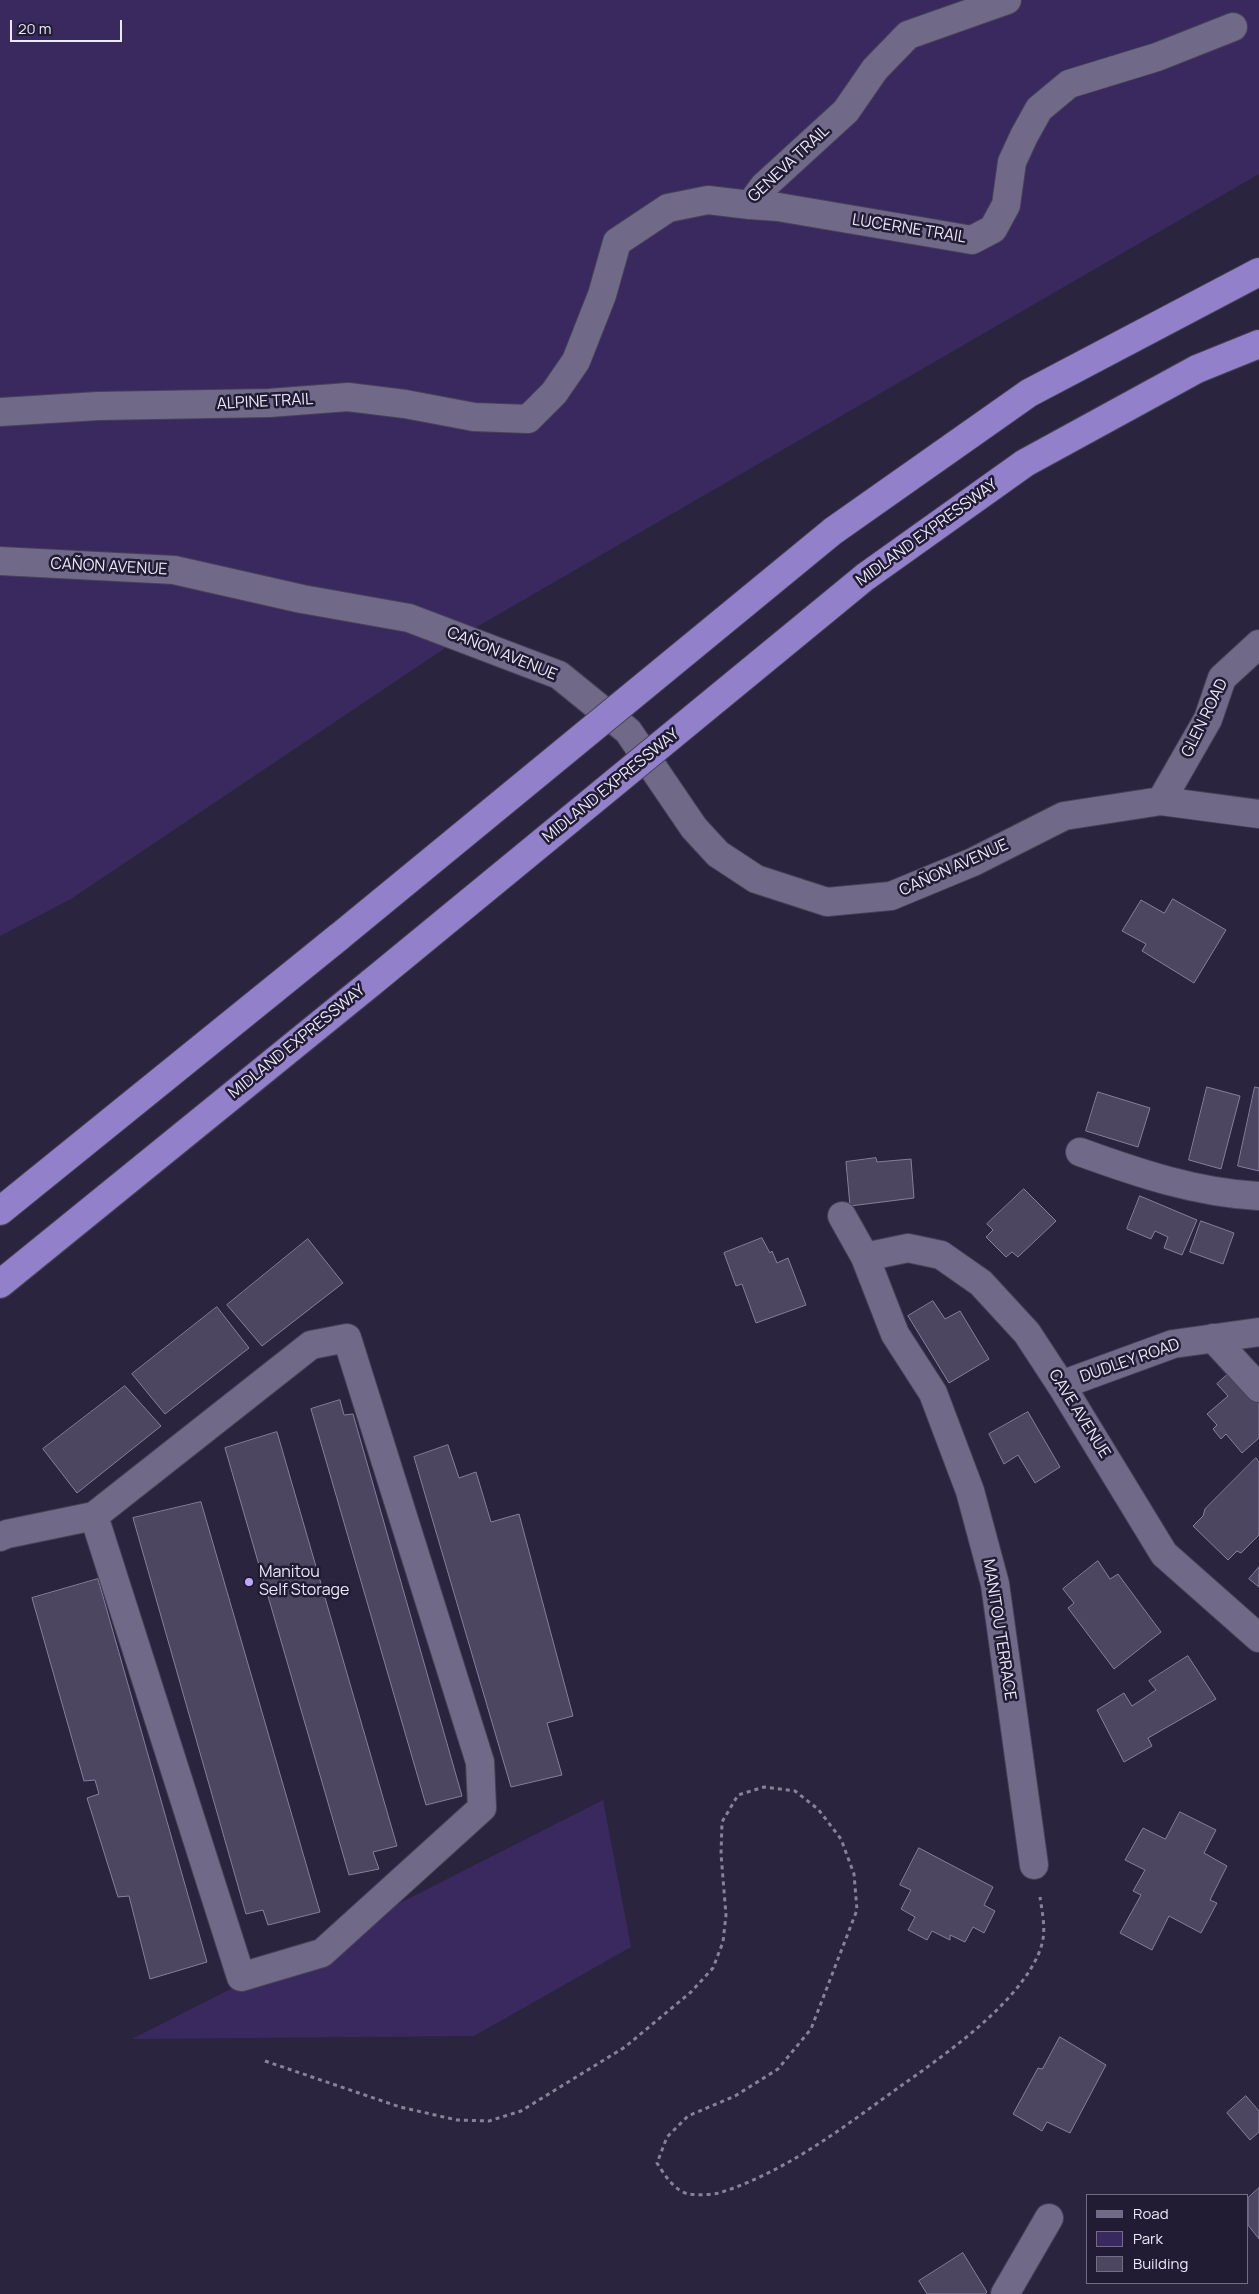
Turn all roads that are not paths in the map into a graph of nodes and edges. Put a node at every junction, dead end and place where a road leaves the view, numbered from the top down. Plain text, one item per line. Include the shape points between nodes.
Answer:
1 (1007, 0) edge
2 (1233, 27) dead end
3 (764, 199) junction
4 (1259, 272) edge
5 (1259, 344) edge
6 (0, 412) edge
7 (528, 419) joint
8 (0, 561) edge
9 (1259, 644) edge
10 (1161, 801) junction
11 (1259, 814) edge
12 (1080, 1152) dead end
13 (1259, 1196) edge
14 (0, 1211) edge
15 (842, 1216) dead end
16 (865, 1257) junction
17 (0, 1284) edge
18 (1259, 1332) edge
19 (1213, 1338) junction
20 (1061, 1385) junction
21 (1259, 1388) edge
22 (94, 1516) junction
23 (4, 1535) edge
24 (1259, 1638) edge
25 (1034, 1865) road end
26 (1049, 2218) dead end
27 (1005, 2294) edge

1 - 3 street, GENEVA TRAIL via 908,34 875,69 846,111
2 - 3 street, LUCERNE TRAIL via 1157,57 1069,84 1039,109 1012,162 1006,205 993,229 972,240
3 - 7 street, GENEVA TRAIL via 708,200 668,208 617,242 602,295 576,361 554,393
4 - 14 highway, bridge via 1029,393 833,531
5 - 17 highway, MIDLAND EXPRESSWAY, bridge via 1197,369 1025,463 865,577
6 - 7 street, ALPINE TRAIL via 98,406 269,403 348,397 474,417
8 - 10 street, CAÑON AVENUE via 174,570 302,599 409,618 559,675 628,731 694,828 718,854 756,880 827,902 891,896 973,862 1064,816
9 - 10 street, GLEN ROAD via 1222,678 1208,719
10 - 11 street, CAÑON AVENUE
12 - 13 street via 1154,1177 1226,1195
15 - 16 street, MANITOU TERRACE
16 - 20 street, CAVE AVENUE via 908,1248 941,1255 981,1283 1027,1333
16 - 25 street, MANITOU TERRACE via 895,1334 933,1392 970,1491 995,1584
18 - 19 street, DUDLEY ROAD
19 - 20 street, DUDLEY ROAD via 1173,1344
19 - 21 street
20 - 24 street, CAVE AVENUE via 1164,1554
22 - 22 street via 241,1976 322,1953 482,1808 480,1762 348,1338 311,1345
22 - 23 street
26 - 27 street

